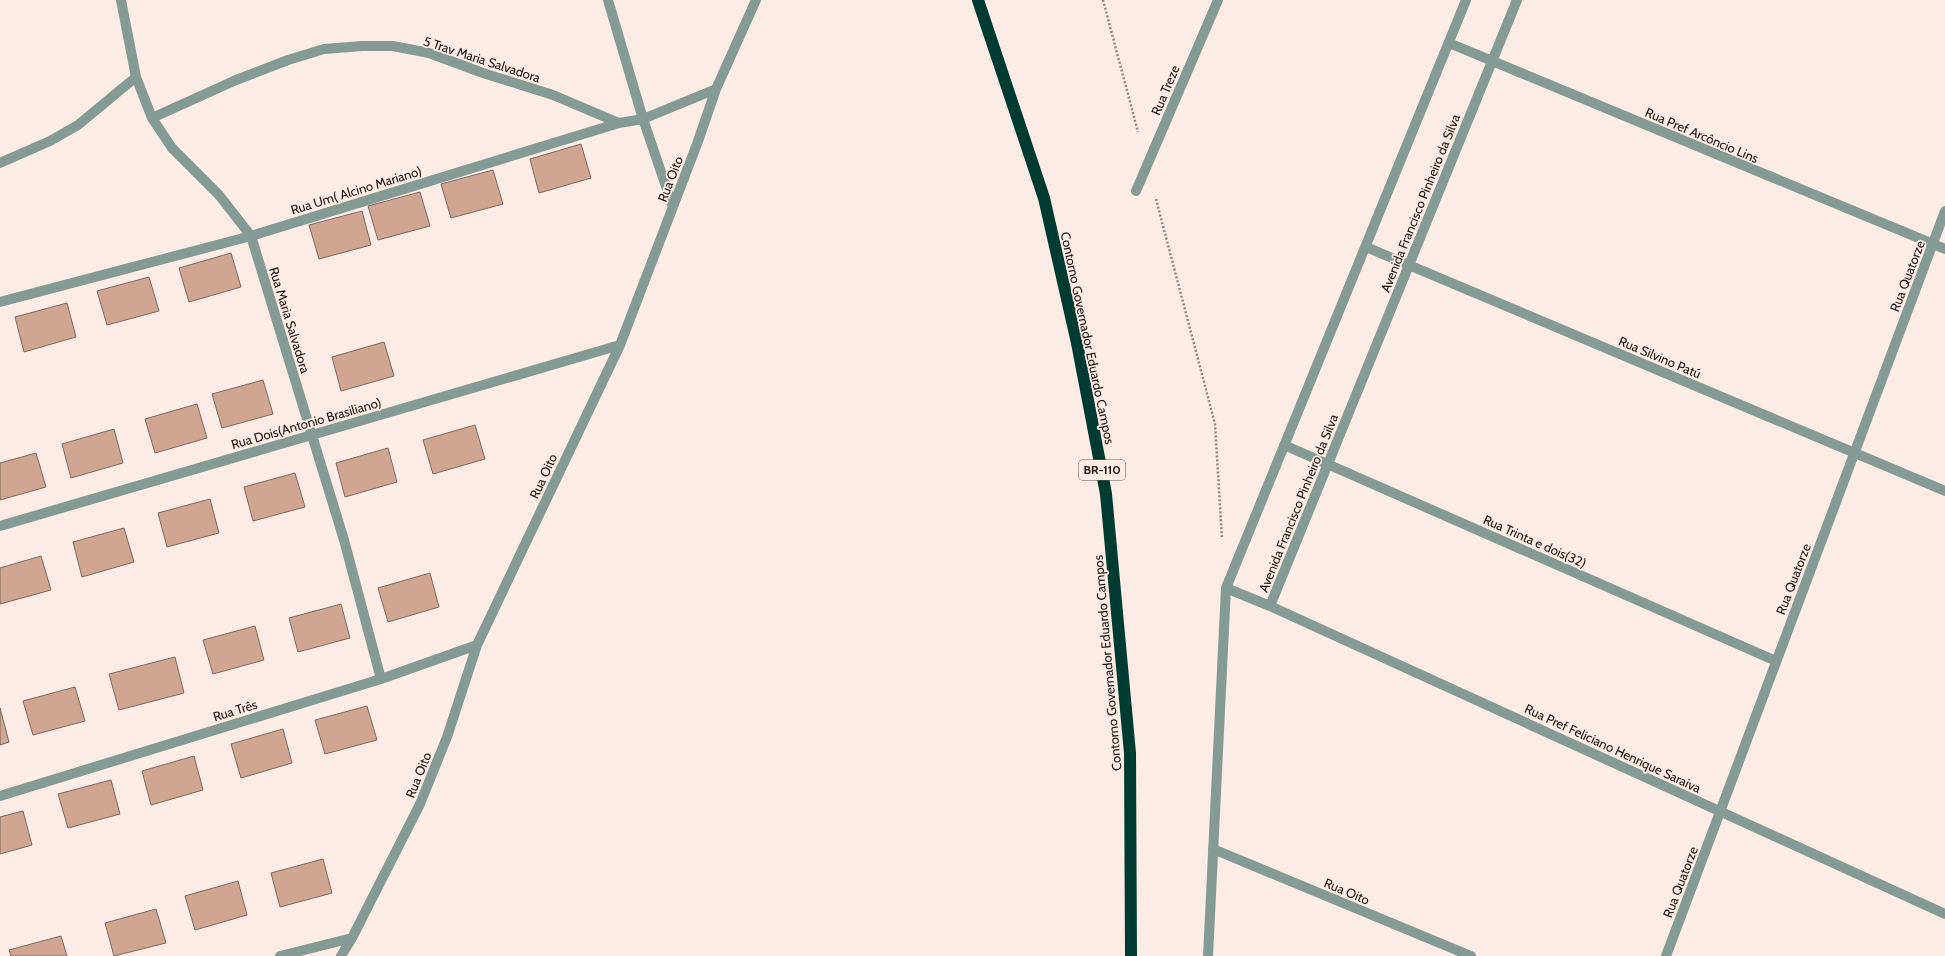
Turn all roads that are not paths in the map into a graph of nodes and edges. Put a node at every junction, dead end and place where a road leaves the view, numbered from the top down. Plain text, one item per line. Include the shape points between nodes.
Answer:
1 (121, 0) edge
2 (608, 0) edge
3 (756, 0) edge
4 (978, 0) edge
5 (1218, 0) edge
6 (1466, 0) edge
7 (1517, 0) edge
8 (1449, 43) junction
9 (1492, 62) junction
10 (136, 77) junction
11 (716, 89) junction
12 (152, 118) junction
13 (643, 119) junction
14 (619, 123) junction
15 (0, 163) edge
16 (1136, 191) dead end
17 (673, 207) junction
18 (1945, 211) edge
19 (251, 236) junction
20 (1933, 244) junction
21 (1366, 247) junction
22 (1945, 250) edge
23 (1409, 265) junction
24 (0, 302) edge
25 (620, 345) junction
26 (311, 435) junction
27 (1284, 445) junction
28 (1854, 453) junction
29 (1328, 464) junction
30 (1945, 491) edge
31 (0, 526) edge
32 (1226, 588) junction
33 (1270, 606) junction
34 (477, 645) junction
35 (1776, 661) junction
36 (381, 679) junction
37 (0, 796) edge
38 (1720, 811) junction
39 (1213, 849) junction
40 (1945, 914) edge
41 (352, 938) junction
42 (280, 956) edge
43 (341, 956) edge
44 (1131, 956) edge
45 (1208, 956) edge
46 (1470, 956) edge
47 (1666, 956) edge

1 - 10 street, Rua Maria Salvadora
2 - 13 street
3 - 11 street, Rua Oito
4 - 44 highway, Contorno Governador Eduardo Campos / BR-110 via 1044,198 1077,343 1106,494 1130,753
5 - 16 street, Rua Treze
6 - 8 street
7 - 9 street, Avenida Francisco Pinheiro da Silva
8 - 9 street, Rua Pref Arcôncio Lins
8 - 21 street
9 - 20 street, Rua Pref Arcôncio Lins
9 - 23 street, Avenida Francisco Pinheiro da Silva
10 - 12 street, Rua Maria Salvadora
10 - 15 street via 78,125 50,141
11 - 13 street, Rua Um( Alcino Mariano)
11 - 17 street, Rua Oito
12 - 14 street, 5 Trav Maria Salvadora via 236,80 324,49 392,46 429,53 553,95
12 - 19 street, Rua Maria Salvadora via 172,148 219,195
13 - 14 street, Rua Um( Alcino Mariano)
13 - 17 street
14 - 19 street, Rua Um( Alcino Mariano)
17 - 25 street, Rua Oito
18 - 20 street, Rua Quatorze
19 - 24 street, Rua Um( Alcino Mariano)
19 - 26 street, Rua Maria Salvadora
20 - 22 street, Rua Pref Arcôncio Lins
20 - 28 street, Rua Quatorze
21 - 23 street, Rua Silvino Patú
21 - 27 street
23 - 28 street, Rua Silvino Patú
23 - 29 street, Avenida Francisco Pinheiro da Silva
25 - 26 street, Rua Dois(Antonio Brasiliano)
25 - 34 street, Rua Oito
26 - 31 street, Rua Dois(Antonio Brasiliano)
26 - 36 street, Rua Maria Salvadora via 344,540
27 - 29 street, Rua Trinta e dois(32)
27 - 32 street
28 - 30 street, Rua Silvino Patú
28 - 35 street, Rua Quatorze
29 - 33 street, Avenida Francisco Pinheiro da Silva
29 - 35 street, Rua Trinta e dois(32)
32 - 33 street, Avenida Francisco Pinheiro da Silva
32 - 39 street
33 - 38 street, Rua Pref Feliciano Henrique Saraiva
34 - 36 street, Rua Três
34 - 41 street, Rua Oito via 447,737 420,804
35 - 38 street, Rua Quatorze
36 - 37 street, Rua Três
38 - 40 street, Rua Pref Feliciano Henrique Saraiva
38 - 47 street, Rua Quatorze
39 - 45 street
39 - 46 street, Rua Oito
41 - 42 street
41 - 43 street, Rua Oito

